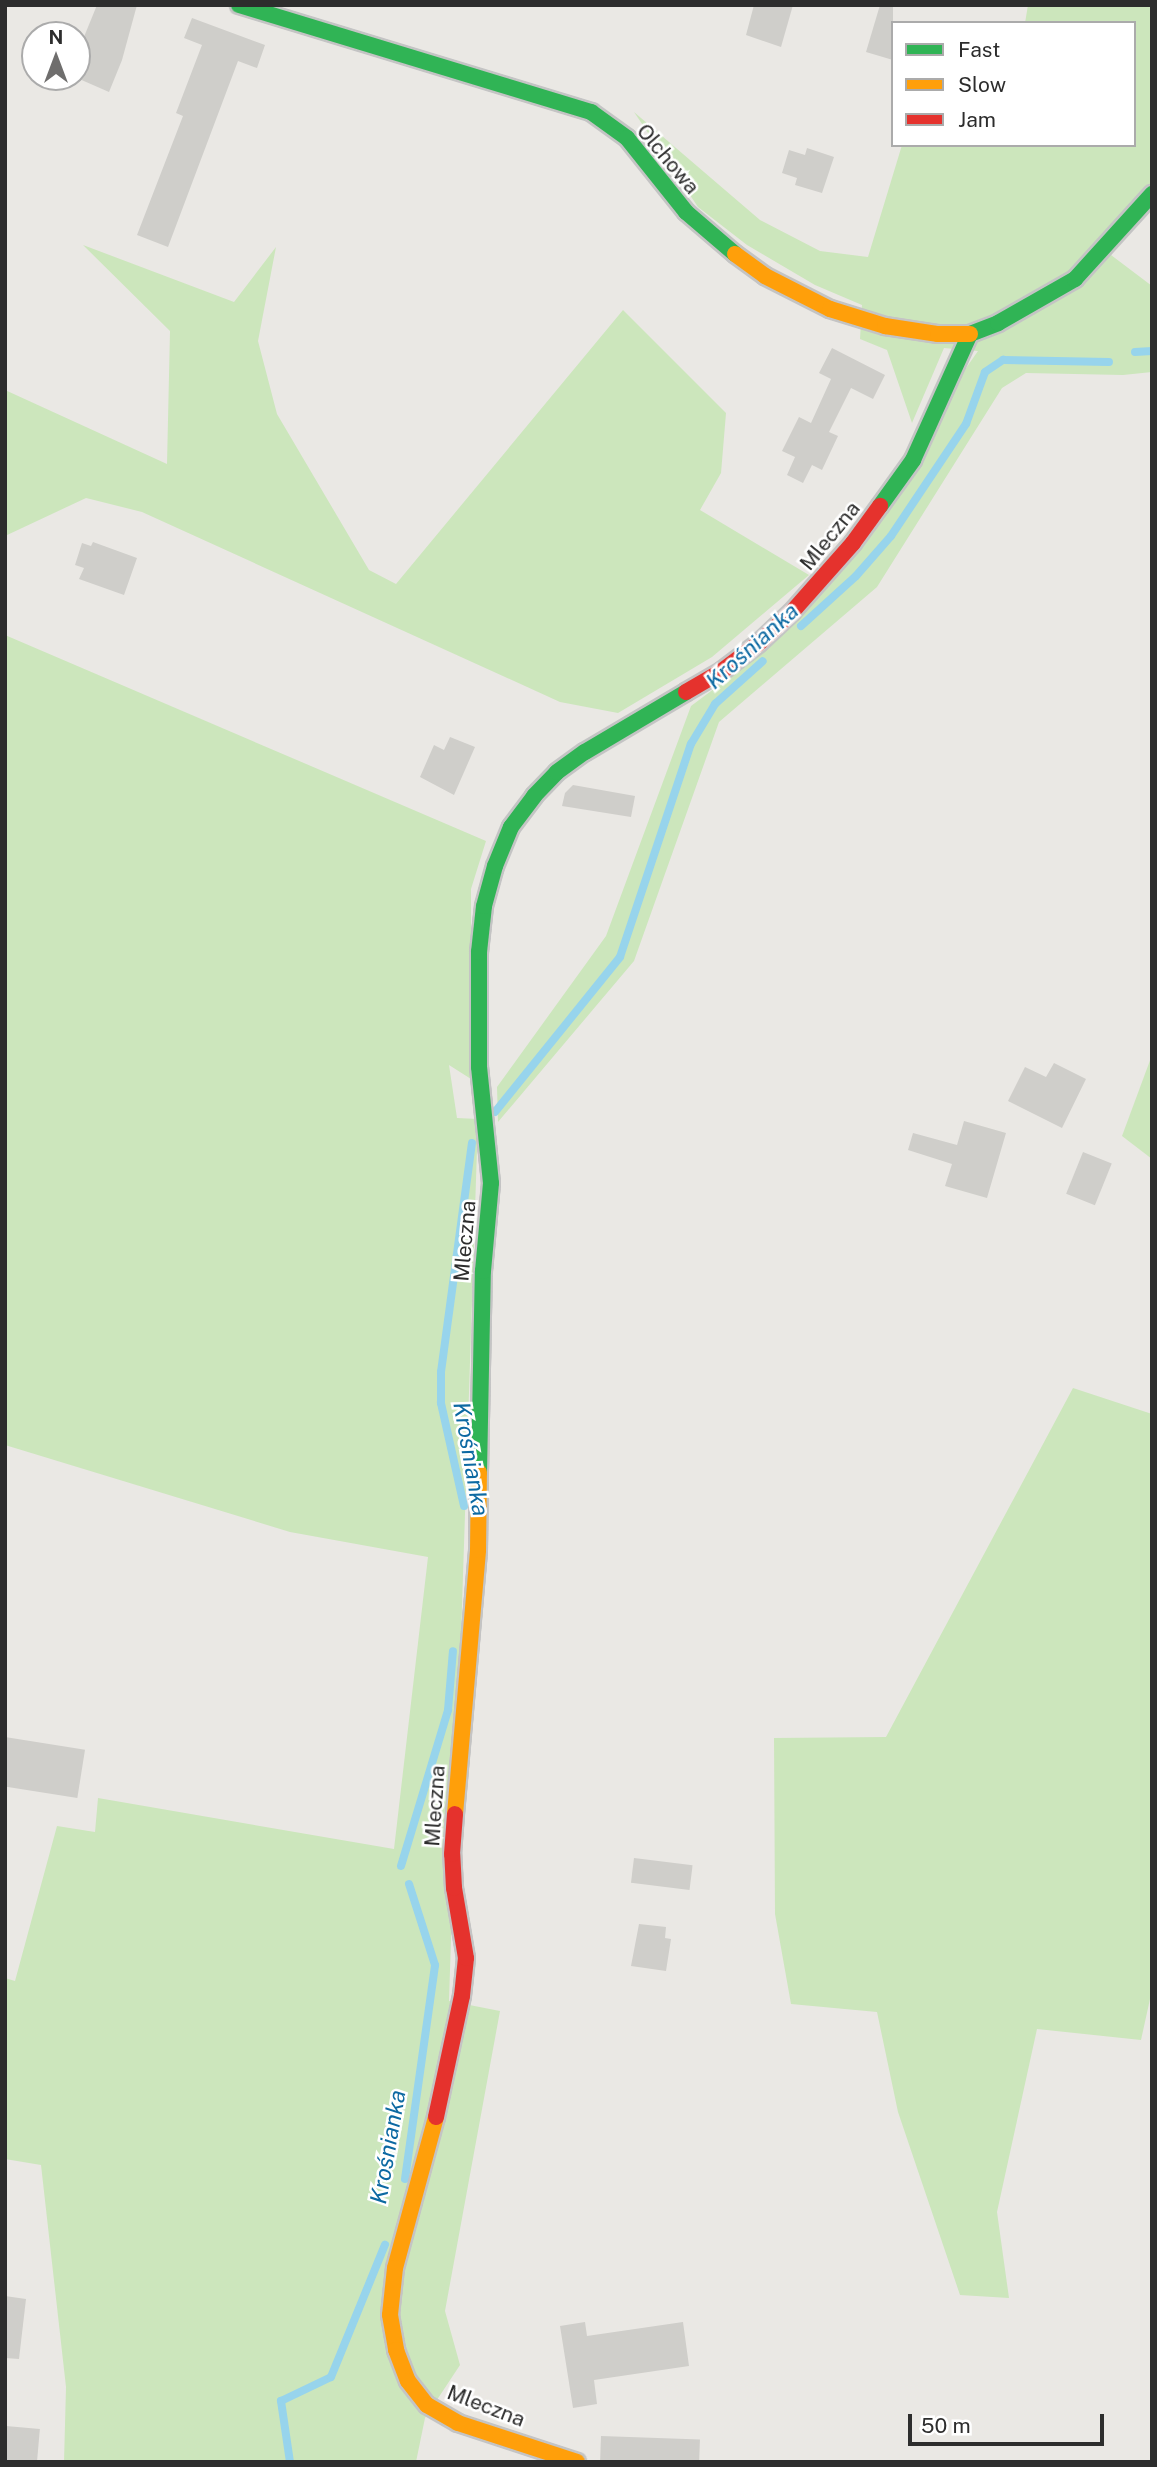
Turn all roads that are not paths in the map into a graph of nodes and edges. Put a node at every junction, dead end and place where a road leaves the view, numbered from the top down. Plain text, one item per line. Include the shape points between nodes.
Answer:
1 (239, 5) edge
2 (1152, 194) edge
3 (970, 334) junction
4 (577, 2462) edge

1 - 3 street, Olchowa via 592,112 627,138 710,236 765,276 830,309 885,326
2 - 3 street via 1075,279 999,323
3 - 4 street, Mleczna via 913,460 853,544 759,643 722,671 557,772 511,827 484,906 479,951 479,1067 491,1183 482,1271 478,1550 452,1854 466,1958 428,2155 395,2268 390,2315 408,2381 427,2405 458,2423

